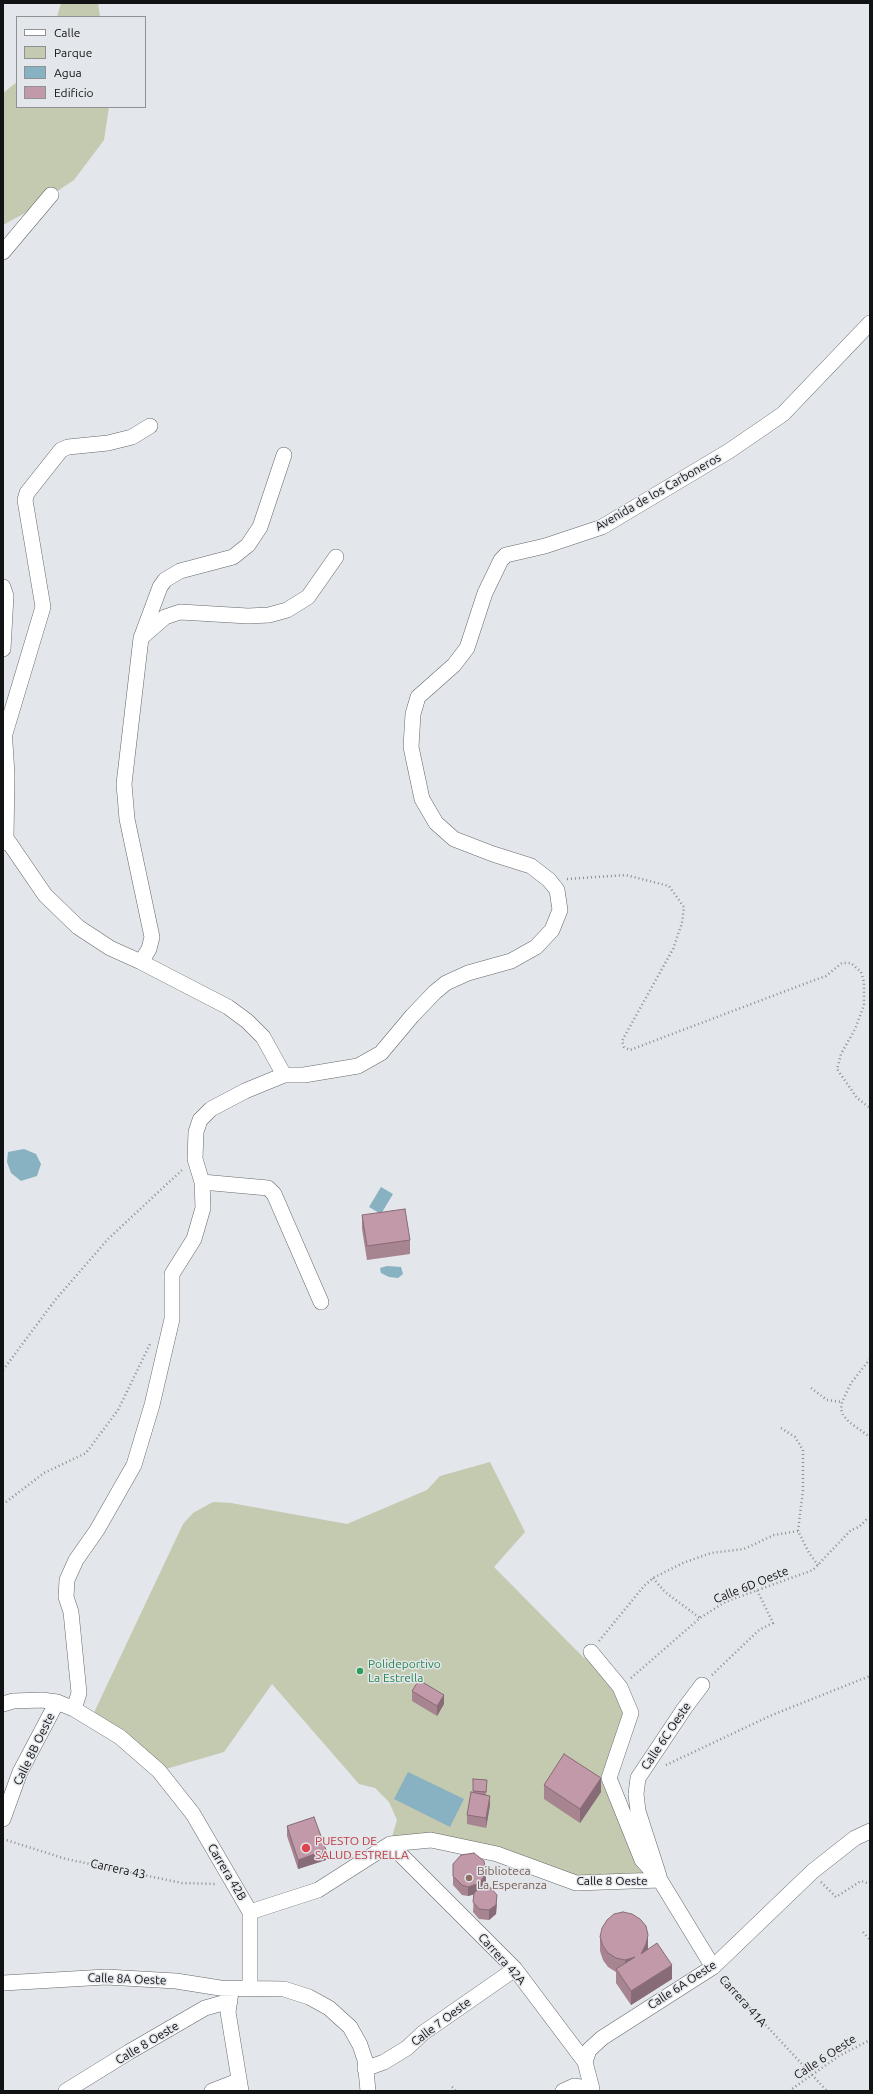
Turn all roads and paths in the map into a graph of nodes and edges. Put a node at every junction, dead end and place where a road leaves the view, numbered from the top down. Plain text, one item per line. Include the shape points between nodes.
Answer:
1 (51, 195) dead end
2 (3, 252) edge
3 (870, 323) edge
4 (150, 426) dead end
5 (284, 454) dead end
6 (336, 557) dead end
7 (3, 588) edge
8 (141, 638) junction
9 (3, 649) edge
10 (3, 717) edge
11 (4, 737) junction
12 (4, 841) edge
13 (549, 880) junction
14 (141, 962) junction
15 (284, 1075) junction
16 (870, 1108) edge
17 (195, 1159) junction
18 (202, 1182) junction
19 (321, 1302) dead end
20 (153, 1340) dead end
21 (870, 1359) edge
22 (3, 1370) edge
23 (811, 1388) dead end
24 (842, 1402) junction
25 (781, 1428) dead end
26 (870, 1437) edge
27 (6, 1502) dead end
28 (870, 1520) edge
29 (798, 1531) junction
30 (818, 1565) junction
31 (653, 1578) junction
32 (757, 1590) junction
33 (700, 1618) junction
34 (591, 1652) joint
35 (870, 1676) edge
36 (702, 1685) joint
37 (620, 1687) junction
38 (57, 1702) junction
39 (3, 1704) edge
40 (74, 1709) junction
41 (638, 1778) junction
42 (3, 1819) edge
43 (870, 1831) edge
44 (3, 1839) edge
45 (390, 1844) junction
46 (813, 1871) junction
47 (660, 1880) junction
48 (235, 1884) junction
49 (870, 1884) edge
50 (250, 1912) junction
51 (863, 1932) dead end
52 (870, 1940) edge
53 (713, 1967) junction
54 (515, 1969) junction
55 (3, 1983) edge
56 (250, 1987) junction
57 (231, 1995) junction
58 (870, 2040) edge
59 (585, 2062) junction
60 (366, 2069) junction
61 (812, 2076) junction
62 (240, 2086) edge
63 (452, 2087) dead end
64 (66, 2091) edge
65 (212, 2091) edge
66 (368, 2091) edge
67 (456, 2091) edge
68 (563, 2091) edge
69 (789, 2091) edge
70 (827, 2091) edge

1 - 2 street
3 - 13 street, Avenida de los Carboneros via 783,414 728,451 602,527 545,546 506,555 485,593 467,648 454,665 418,697 413,714 412,747 422,799 436,823 454,839 531,866
4 - 11 street via 132,437 108,443 68,446 61,450 26,493 25,500 43,607
5 - 8 street via 260,526 248,546 233,557 180,571 165,580 156,595
6 - 8 street via 308,597 287,610 268,615 248,616 180,612 164,617
7 - 9 street via 6,596
8 - 14 street via 124,784 128,819 152,937 149,949
10 - 11 street
11 - 12 street
12 - 14 street via 45,895 78,927 110,948
13 - 15 street, Avenida de los Carboneros via 557,890 560,910 552,930 536,947 511,961 468,973 446,984 412,1016 381,1054 358,1066 304,1075
13 - 16 path via 626,875 669,886 684,907 682,923 672,949 622,1041 624,1047 630,1050 826,976 842,963 851,963 861,972 864,982 864,1005 837,1068 857,1098
14 - 15 street via 228,1007 246,1021 263,1037
15 - 17 street, Avenida de los Carboneros via 211,1109 200,1120 196,1132
17 - 18 street, Avenida de los Carboneros
17 - 22 path via 108,1239 56,1299
18 - 19 street via 268,1188 274,1194
18 - 40 street, Avenida de los Carboneros via 203,1208 194,1238 172,1274 172,1319 152,1405 134,1465 97,1530 76,1560 67,1580 66,1597 71,1612 79,1693
20 - 27 path via 118,1410 86,1453 44,1473
21 - 24 path via 851,1383
23 - 24 path via 827,1400
24 - 26 path via 843,1415
25 - 29 path via 795,1437 803,1450 803,1490
28 - 30 path, Calle 6D Oeste via 851,1530
29 - 30 path
29 - 31 path via 774,1535 744,1549 711,1553
30 - 32 path, Calle 6D Oeste via 813,1570
31 - 33 path via 666,1592
31 - 34 path
32 - 33 path, Calle 6D Oeste via 725,1602
32 - 36 path via 773,1623 759,1630
33 - 37 path, Calle 6D Oeste
34 - 37 street
35 - 41 path via 772,1715
36 - 41 street, Calle 6C Oeste
37 - 47 street via 631,1713 609,1778 642,1860
38 - 39 street, Carrera 42B via 13,1701
38 - 40 street, Carrera 42B
38 - 42 street, Calle 8B Oeste via 20,1772
40 - 48 street, Carrera 42B via 120,1737 159,1771 193,1814
41 - 47 street, Calle 6C Oeste via 638,1811
43 - 46 street, Calle 6A Oeste via 855,1838
44 - 48 path, Carrera 43 via 66,1859 182,1883
45 - 47 street, Calle 8 Oeste via 431,1840 497,1854 576,1883
45 - 50 street, Calle 8 Oeste via 318,1890
45 - 54 street, Carrera 42A
46 - 49 path via 836,1897 861,1881
46 - 53 street, Calle 6A Oeste
47 - 53 street, Carrera 41A
48 - 50 street, Carrera 42B
50 - 56 street, Carrera 42B
51 - 52 path
53 - 59 street, Calle 6A Oeste via 602,2038 589,2050
53 - 61 path, Carrera 41A
54 - 59 street, Carrera 42A
54 - 60 street, Calle 7 Oeste via 423,2033 407,2048
55 - 57 street, Calle 8A Oeste via 106,1977 162,1980 204,1987
56 - 57 street, Calle 8A Oeste
56 - 60 street via 284,1989 309,1997 329,2008 350,2027 360,2045
57 - 62 street via 228,2012
57 - 64 street, Calle 8 Oeste via 129,2052
58 - 61 path, Calle 6 Oeste via 839,2056
59 - 68 street, Carrera 42A via 592,2089 574,2086
60 - 66 street
61 - 69 path, Calle 6 Oeste
61 - 70 path, Carrera 41A
62 - 65 street
63 - 67 path

